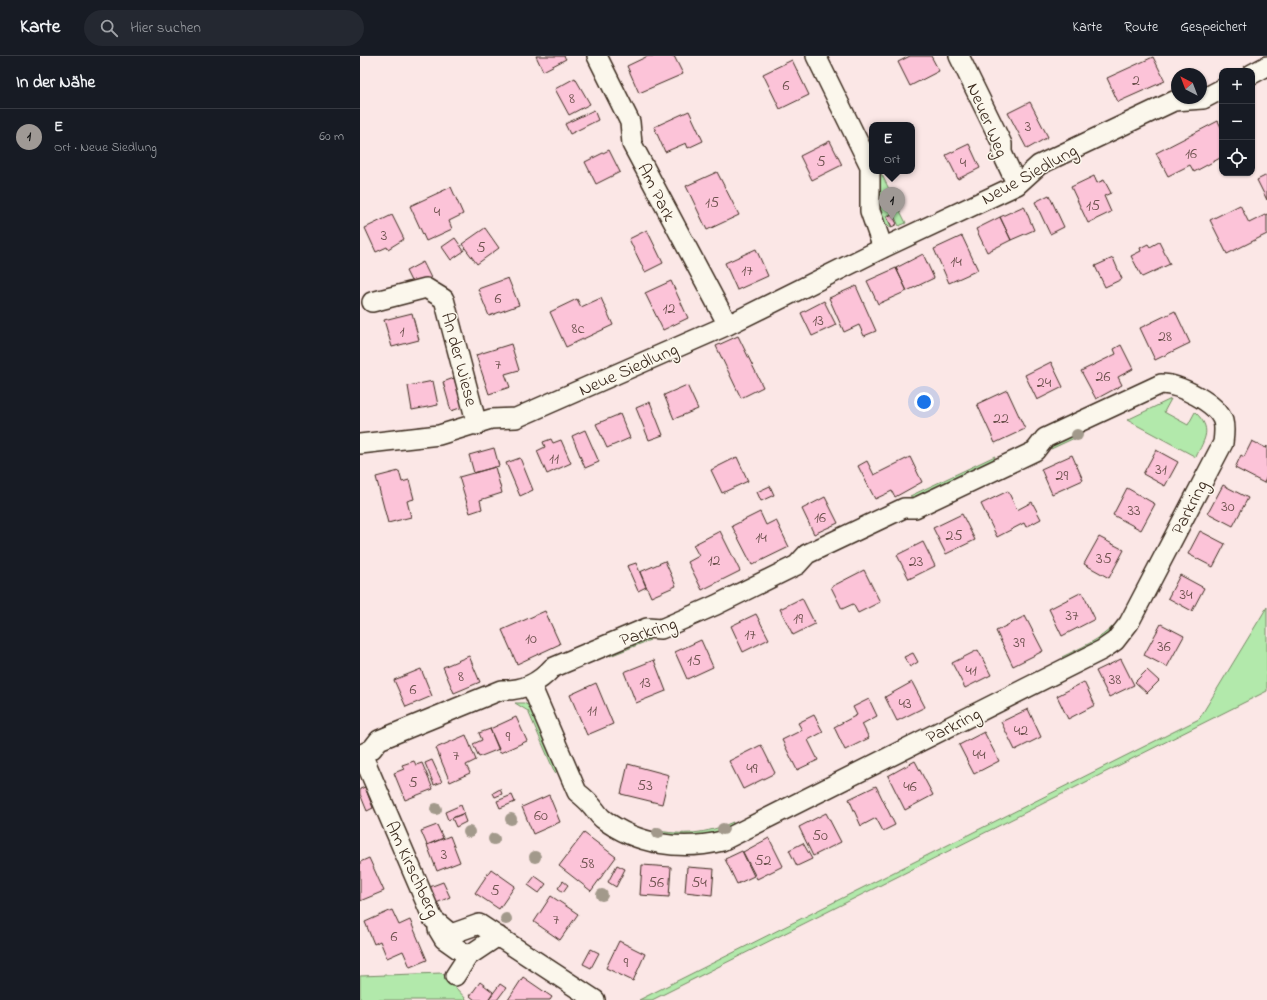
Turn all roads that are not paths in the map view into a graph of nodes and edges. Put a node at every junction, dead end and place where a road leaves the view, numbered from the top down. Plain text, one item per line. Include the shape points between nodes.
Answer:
1 (596, 56) edge
2 (816, 56) edge
3 (959, 56) edge
4 (1267, 66) edge
5 (1255, 72) edge
6 (1219, 90) edge
7 (869, 164) edge
8 (870, 174) edge
9 (1017, 185) junction
10 (883, 248) junction
11 (372, 302) dead end
12 (728, 325) junction
13 (477, 424) junction
14 (360, 444) edge
15 (531, 685) junction
16 (361, 754) edge
17 (433, 919) junction
18 (498, 936) junction
19 (468, 956) junction
20 (455, 976) dead end
21 (595, 1000) edge

1 - 12 street, Am Park via 630,122 632,144
2 - 7 street
3 - 9 street, Neuer Weg via 1002,144 1002,154
4 - 5 street
6 - 9 street, Neue Siedlung via 1203,98 1174,101 1039,165
8 - 10 street via 870,211
9 - 10 street, Neue Siedlung
10 - 12 street, Neue Siedlung
11 - 13 street, An der Wiese via 426,288 444,299
12 - 13 street, Neue Siedlung via 516,418 491,419
13 - 14 street, Neue Siedlung via 439,435
15 - 15 street, Parkring via 542,679 552,668 648,628 661,629 716,605 797,565 807,554 904,508 915,508 1035,451 1045,438 1161,384 1170,384 1205,401 1216,410 1223,421 1223,443 1129,623 1115,641 1102,650 722,841 691,847 662,844 623,832 601,817 577,792
15 - 16 street, Parkring via 516,691 501,690 379,740 372,749
16 - 17 street, Am Kirschberg
17 - 18 street, Am Kirschberg via 451,934 480,924
17 - 19 street via 444,939
18 - 19 street
18 - 21 street, Am Kirschberg
19 - 20 street

